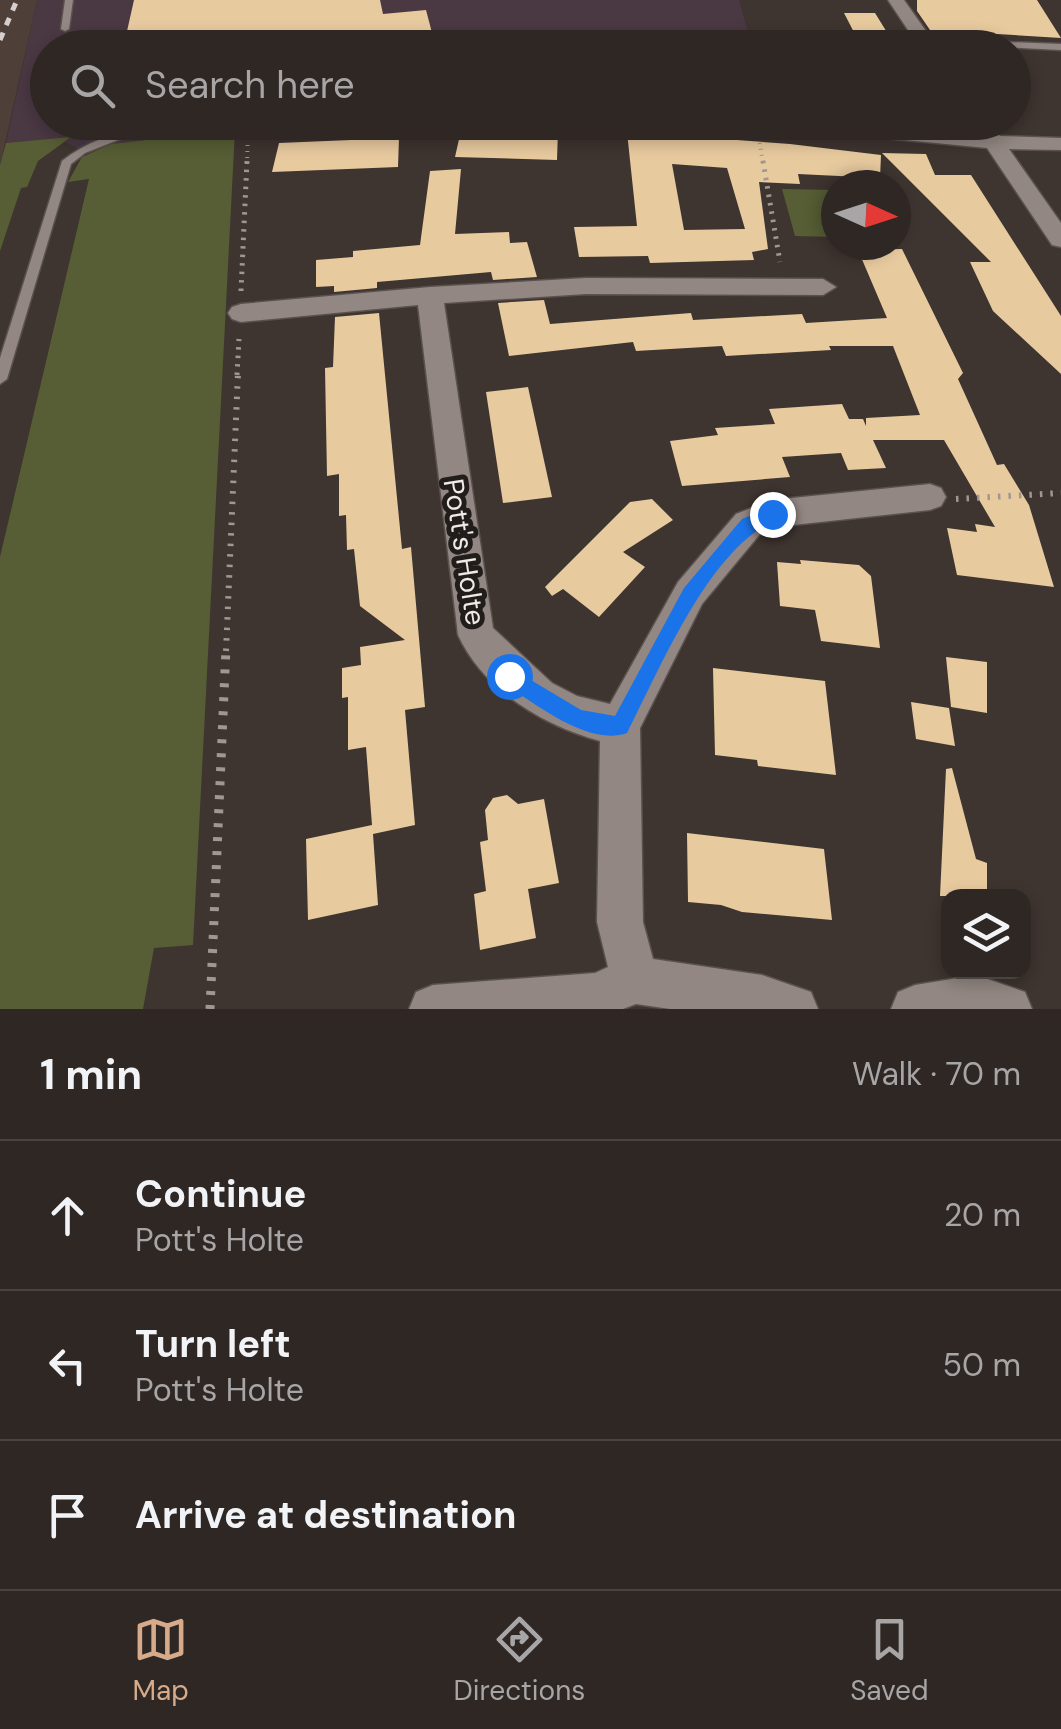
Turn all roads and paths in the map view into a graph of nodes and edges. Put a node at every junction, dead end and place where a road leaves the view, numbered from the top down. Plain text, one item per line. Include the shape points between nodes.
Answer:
1 (69, 0) edge
2 (896, 0) edge
3 (65, 29) dead end
4 (916, 30) edge
5 (1031, 46) edge
6 (1061, 47) edge
7 (1031, 139) edge
8 (106, 140) edge
9 (248, 140) edge
10 (759, 140) edge
11 (992, 140) edge
12 (1061, 144) edge
13 (1061, 240) edge
14 (823, 287) dead end
15 (785, 288) junction
16 (430, 295) junction
17 (240, 312) junction
18 (0, 379) edge
19 (1061, 492) edge
20 (930, 496) joint
21 (620, 726) junction
22 (635, 980) junction
23 (210, 1009) edge
24 (433, 1009) edge
25 (794, 1009) edge
26 (916, 1009) edge
27 (1008, 1009) edge

1 - 3 lane
2 - 4 street
5 - 6 lane
7 - 12 street
8 - 18 lane via 82,149 58,179
9 - 17 path
10 - 15 path
11 - 13 street
14 - 15 street
15 - 16 street via 586,286
16 - 17 street
16 - 21 street, Pott's Holte via 476,635 509,676 578,720
17 - 23 path
19 - 20 path
20 - 21 street via 772,514 748,524 690,593
21 - 22 street via 620,922
22 - 24 street via 595,997
22 - 25 street
26 - 27 street via 976,999

